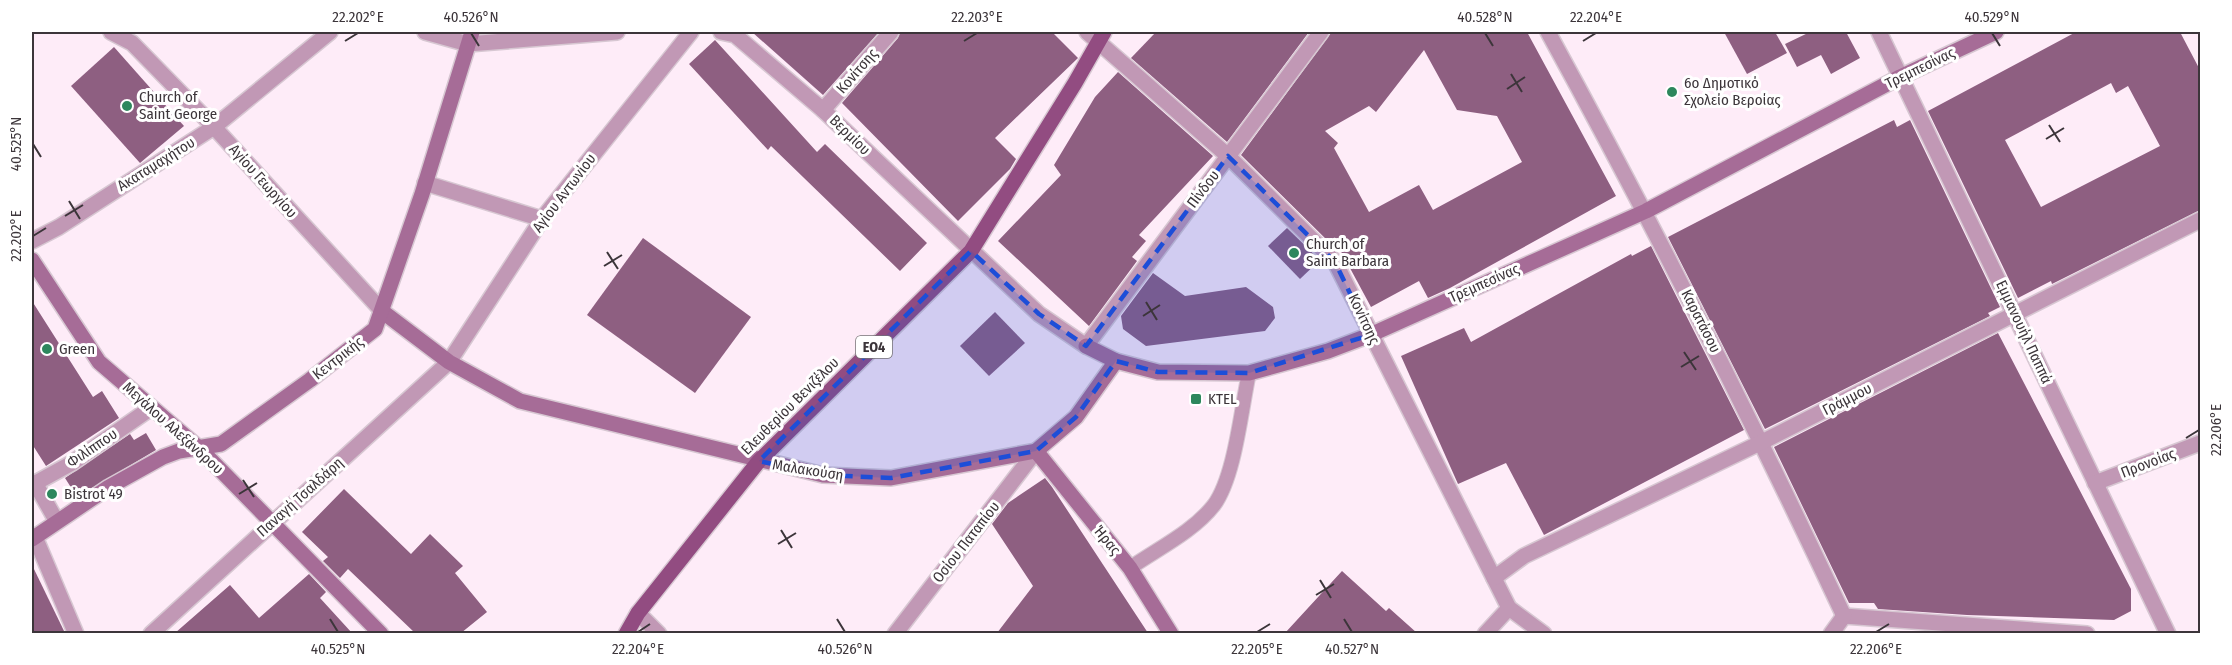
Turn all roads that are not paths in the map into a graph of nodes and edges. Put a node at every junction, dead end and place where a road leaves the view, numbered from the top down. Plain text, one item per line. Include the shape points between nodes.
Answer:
1 (111, 32) edge
2 (330, 32) edge
3 (425, 32) edge
4 (616, 32) edge
5 (691, 32) edge
6 (721, 32) edge
7 (891, 32) edge
8 (1087, 32) edge
9 (1321, 32) edge
10 (1548, 32) edge
11 (1879, 32) edge
12 (1996, 32) edge
13 (1101, 37) edge
14 (470, 38) edge
15 (1900, 77) junction
16 (823, 110) junction
17 (214, 127) junction
18 (1228, 156) junction
19 (425, 183) junction
20 (1646, 211) junction
21 (542, 219) junction
22 (2200, 220) edge
23 (32, 241) edge
24 (971, 250) junction
25 (32, 260) edge
26 (382, 312) junction
27 (2015, 313) junction
28 (1370, 335) junction
29 (1086, 346) junction
30 (1116, 361) junction
31 (449, 362) junction
32 (1249, 373) junction
33 (151, 408) junction
34 (1762, 442) junction
35 (2200, 443) edge
36 (200, 449) junction
37 (1036, 451) junction
38 (759, 461) junction
39 (2095, 483) junction
40 (33, 484) edge
41 (56, 520) junction
42 (273, 521) junction
43 (33, 538) edge
44 (1130, 568) junction
45 (1494, 578) junction
46 (1509, 608) junction
47 (638, 613) junction
48 (1844, 616) junction
49 (76, 633) edge
50 (151, 633) edge
51 (381, 633) edge
52 (626, 633) edge
53 (659, 633) edge
54 (895, 633) edge
55 (1172, 633) edge
56 (1485, 633) edge
57 (1544, 633) edge
58 (1831, 633) edge
59 (2087, 633) edge
60 (2168, 633) edge

1 - 17 street, Αγίου Γεωργίου via 132,43
2 - 17 street, Ακαταμαχήτου
3 - 14 street
4 - 14 street
5 - 21 street, Αγίου Αντωνίου
6 - 16 street, Βερμίου via 735,35
7 - 16 street, Κονίτσης
8 - 13 street, Κονίτσης
9 - 18 street, Πίνδου
10 - 20 street, Καρατάσου
11 - 15 street, Εμμανουήλ Παππά
12 - 15 street, Τρεμπεσίνας
13 - 18 street, Κονίτσης
13 - 24 main road, Ελευθερίου Βενιζέλου / ΕΟ4
14 - 19 street, Κεντρικής
15 - 20 street, Τρεμπεσίνας
15 - 27 street, Εμμανουήλ Παππά
16 - 24 street, Βερμίου
17 - 23 street, Ακαταμαχήτου
17 - 26 street, Αγίου Γεωργίου
18 - 28 street, Κονίτσης via 1335,262
18 - 29 street, Πίνδου
19 - 21 street
19 - 26 street, Κεντρικής
20 - 28 street, Τρεμπεσίνας
20 - 34 street, Καρατάσου
21 - 31 street, Αγίου Αντωνίου
22 - 27 street, Γράμμου
24 - 29 street, Τρεμπεσίνας via 1039,314
24 - 38 main road, Ελευθερίου Βενιζέλου / ΕΟ4
25 - 33 street, Μεγάλου Αλεξάνδρου via 99,362
26 - 31 street, Μαλακούση
26 - 36 street, Κεντρικής via 375,329 310,381 221,444
27 - 34 street, Γράμμου
27 - 39 street, Εμμανουήλ Παππά
28 - 32 street, Τρεμπεσίνας
28 - 45 street, Κονίτσης
29 - 30 street, Τρεμπεσίνας
30 - 32 street, Τρεμπεσίνας via 1158,372
30 - 37 street, Μαλακούση via 1076,417
31 - 38 street, Μαλακούση via 520,402
31 - 42 street, Παναγή Τσαλδάρη
32 - 44 lane via 1227,483 1214,505 1196,523
33 - 36 street, Μεγάλου Αλεξάνδρου
33 - 40 street, Φιλίππου via 72,463
34 - 45 street, Γράμμου via 1524,556
34 - 48 street, Καρατάσου
35 - 39 street, Προνοίας
36 - 41 street, Κεντρικής via 163,457
36 - 42 street, Μεγάλου Αλεξάνδρου
37 - 38 street, Μαλακούση via 891,478 823,475
37 - 44 street, Ήρας
37 - 54 street, Οσίου Παταπίου
38 - 47 main road, Ελευθερίου Βενιζέλου / ΕΟ4
39 - 60 street, Εμμανουήλ Παππά
40 - 41 street
41 - 43 street, Κεντρικής
42 - 50 street, Παναγή Τσαλδάρη
42 - 51 street, Μεγάλου Αλεξάνδρου
43 - 49 street
44 - 55 street, Ήρας
45 - 46 street, Κονίτσης
46 - 56 street
46 - 57 street, Κονίτσης
47 - 52 main road, Ελευθερίου Βενιζέλου / ΕΟ4
47 - 53 street
48 - 58 street
48 - 59 street

